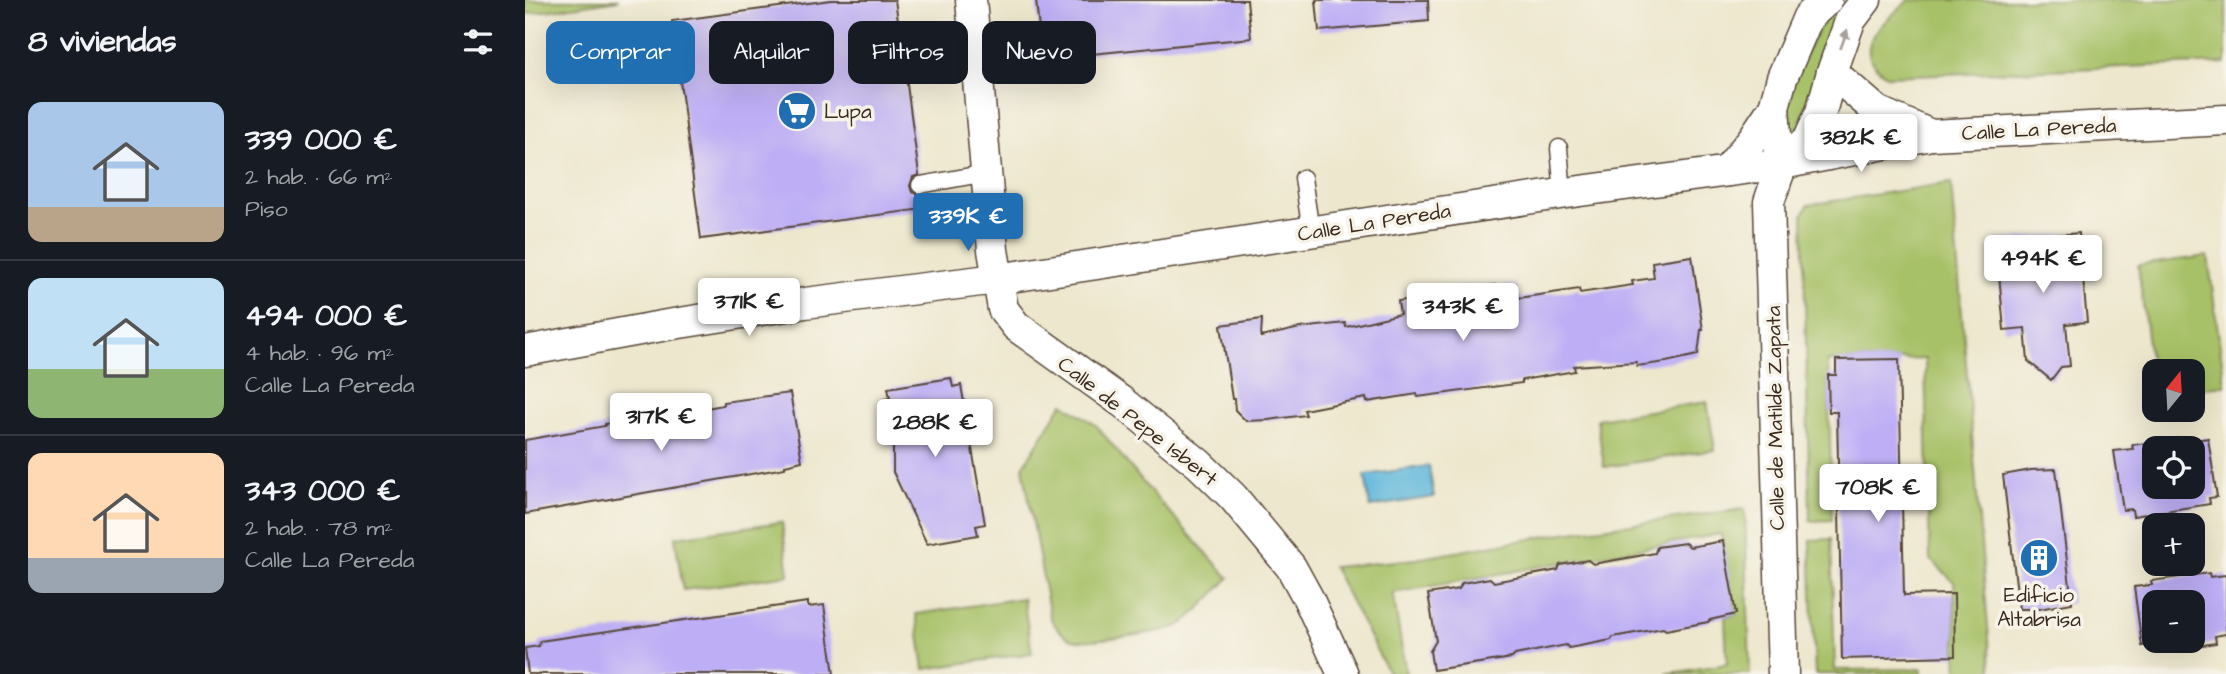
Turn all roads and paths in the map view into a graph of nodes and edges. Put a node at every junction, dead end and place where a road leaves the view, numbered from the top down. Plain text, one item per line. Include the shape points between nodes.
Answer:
1 (971, 0) edge
2 (1827, 0) edge
3 (1866, 0) edge
4 (968, 32) edge
5 (974, 32) junction
6 (1832, 72) junction
7 (1774, 107) junction
8 (2226, 120) edge
9 (1931, 135) junction
10 (1559, 148) dead end
11 (1783, 163) junction
12 (1727, 170) junction
13 (987, 173) junction
14 (1303, 178) dead end
15 (920, 185) dead end
16 (1563, 194) junction
17 (1311, 232) junction
18 (997, 279) junction
19 (525, 351) edge
20 (1343, 674) edge
21 (1783, 674) edge

1 - 5 street, Calle de Pepe Isbert
2 - 7 street via 1808,17
6 -> 3 street via 1850,21
4 - 5 lane
5 - 13 street, Calle de Pepe Isbert
6 - 9 street via 1877,111
6 - 11 street via 1809,139
7 - 11 street
7 - 12 street
8 - 9 street, Calle La Pereda
9 - 11 street, Calle La Pereda
10 - 16 lane
11 - 12 street, Calle La Pereda
11 - 21 street, Calle de Matilde Zapata via 1769,202
12 - 16 street, Calle La Pereda
13 - 15 lane
13 - 18 street, Calle de Pepe Isbert
14 - 17 lane
16 - 17 street, Calle La Pereda
17 - 18 street, Calle La Pereda
18 - 19 street, Calle La Pereda via 805,303
18 - 20 street, Calle de Pepe Isbert via 1003,309 1016,326 1122,402 1233,497 1291,567

